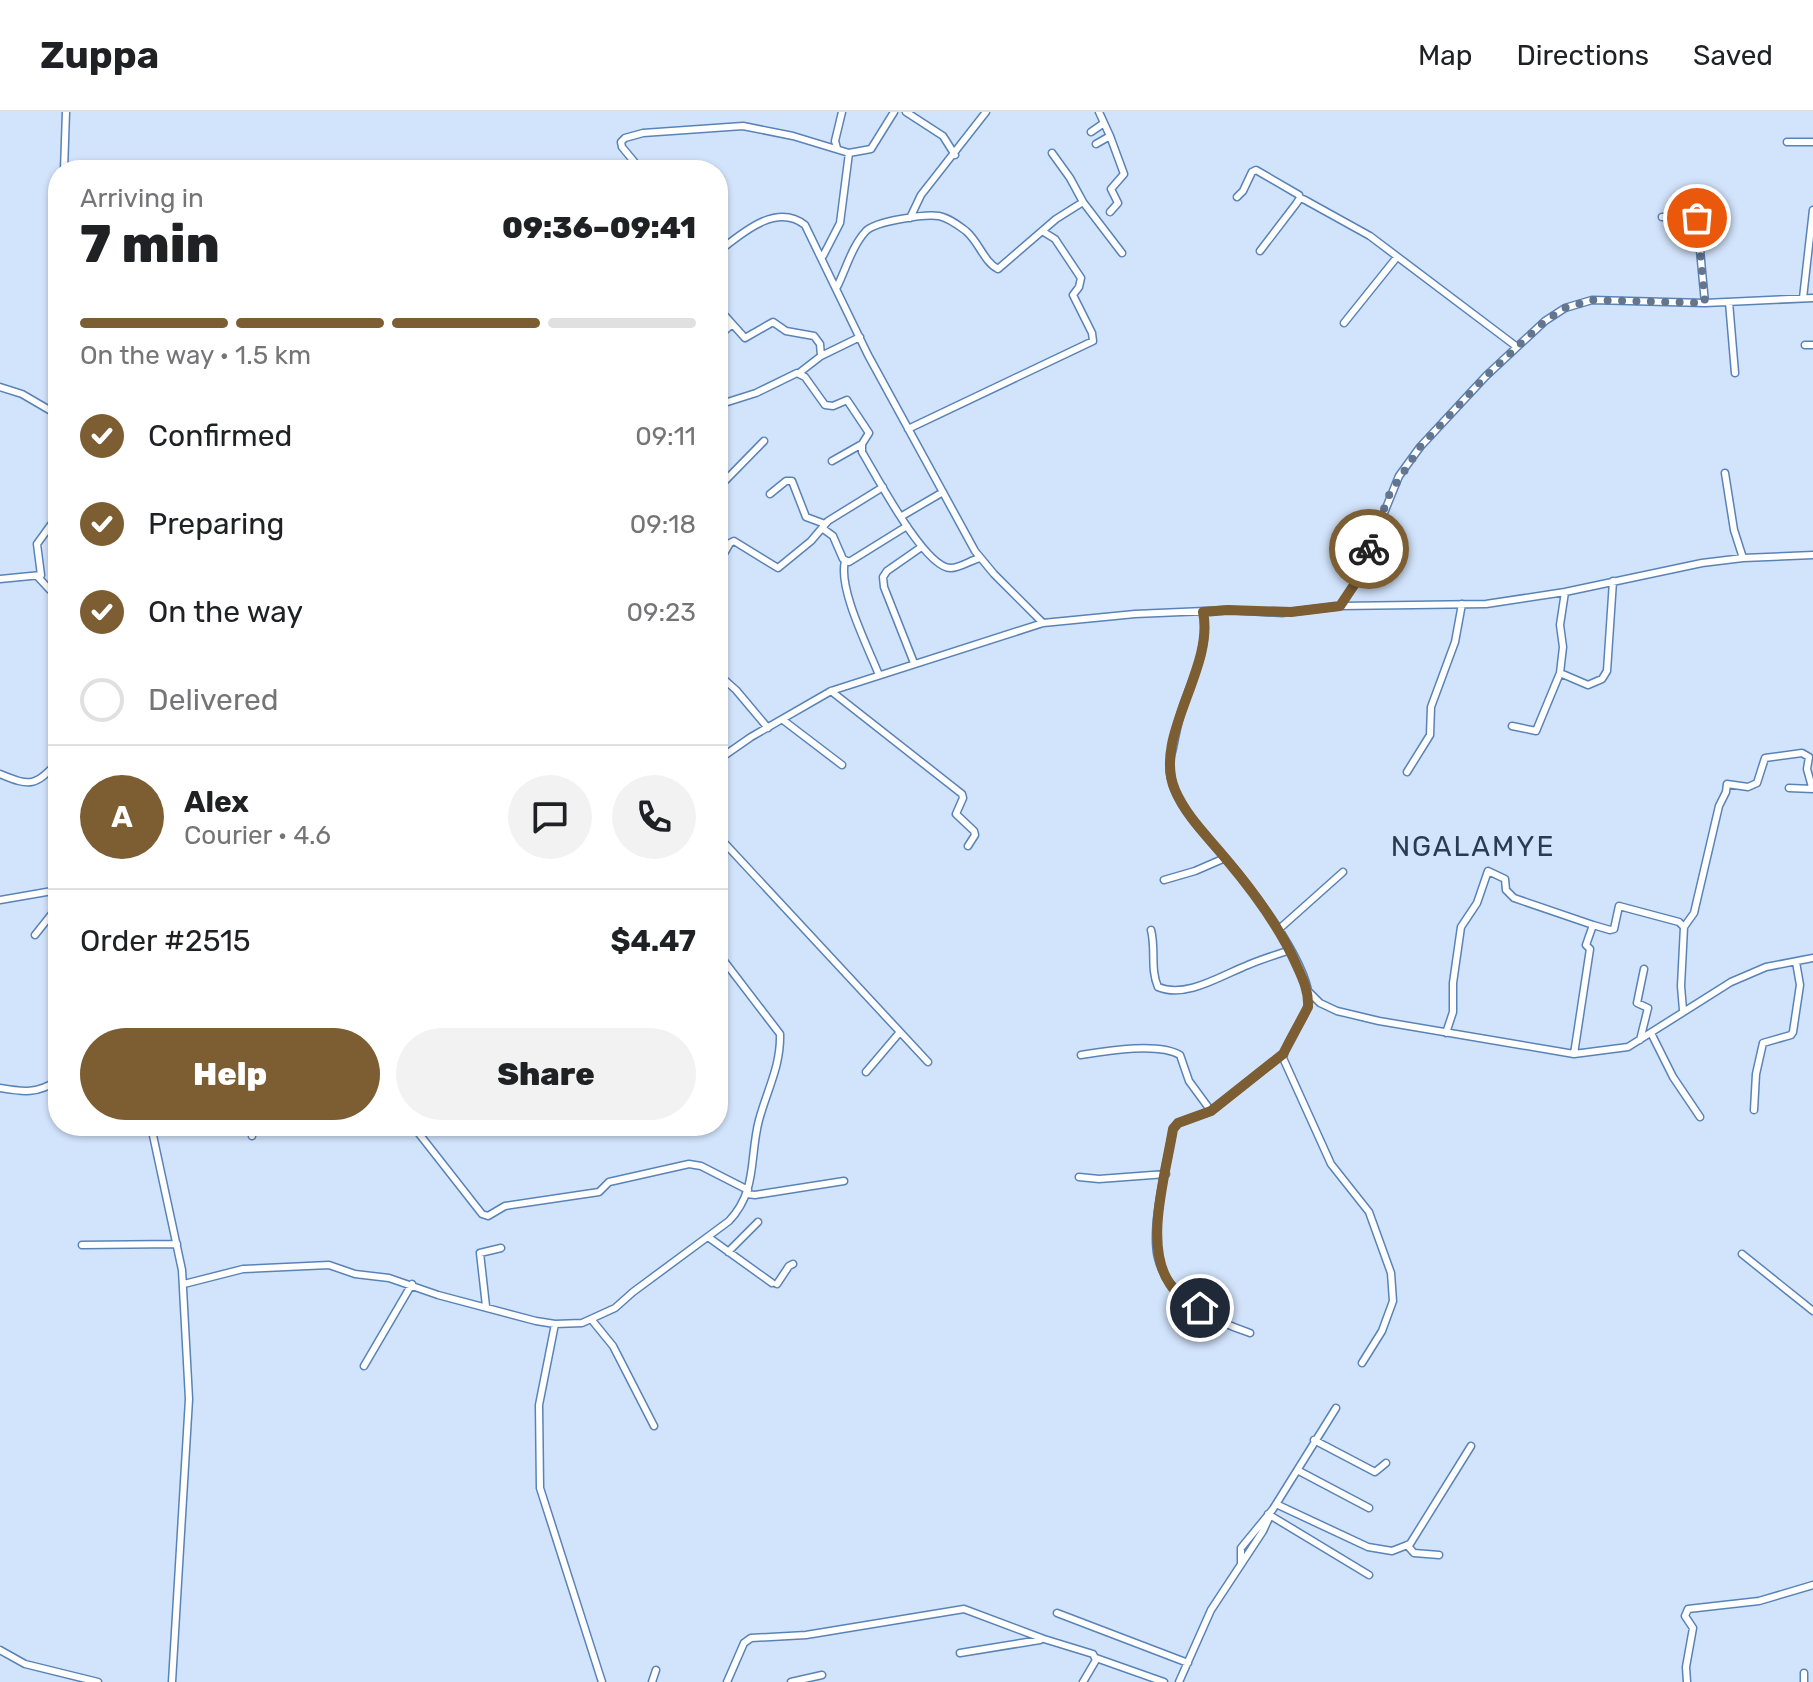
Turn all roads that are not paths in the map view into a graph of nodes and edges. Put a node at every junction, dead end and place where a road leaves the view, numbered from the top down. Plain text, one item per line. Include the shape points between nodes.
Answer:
1 (66, 112) edge
2 (842, 112) edge
3 (894, 112) edge
4 (906, 112) edge
5 (986, 112) edge
6 (1099, 112) edge
7 (1104, 123) junction
8 (1091, 132) dead end
9 (1110, 136) junction
10 (1787, 142) dead end
11 (1813, 142) edge
12 (1096, 144) dead end
13 (837, 148) junction
14 (849, 153) junction
15 (1052, 153) dead end
16 (955, 155) junction
17 (64, 160) edge
18 (633, 160) edge
19 (1237, 197) dead end
20 (1300, 198) junction
21 (1083, 202) junction
22 (1813, 210) edge
23 (1110, 212) dead end
24 (1662, 217) dead end
25 (910, 218) junction
26 (1042, 231) junction
27 (728, 245) edge
28 (1260, 251) dead end
29 (1122, 253) dead end
30 (1397, 257) junction
31 (823, 258) junction
32 (837, 287) junction
33 (1803, 298) junction
34 (1813, 298) edge
35 (1729, 302) junction
36 (1705, 303) junction
37 (728, 321) edge
38 (1344, 323) dead end
39 (731, 325) junction
40 (728, 328) edge
41 (860, 337) junction
42 (1517, 347) junction
43 (821, 356) junction
44 (799, 373) junction
45 (1735, 373) dead end
46 (0, 387) edge
47 (728, 402) edge
48 (48, 408) edge
49 (908, 429) junction
50 (764, 441) dead end
51 (862, 444) junction
52 (832, 461) dead end
53 (1725, 473) dead end
54 (728, 478) edge
55 (883, 487) junction
56 (943, 492) junction
57 (770, 494) dead end
58 (902, 516) junction
59 (824, 526) junction
60 (907, 526) junction
61 (48, 529) edge
62 (920, 548) junction
63 (728, 549) edge
64 (1813, 555) edge
65 (980, 558) junction
66 (1743, 558) junction
67 (845, 561) junction
68 (38, 577) junction
69 (0, 579) edge
70 (1613, 581) junction
71 (48, 588) edge
72 (1565, 592) junction
73 (1462, 604) junction
74 (1340, 606) junction
75 (1203, 612) junction
76 (1043, 623) junction
77 (914, 663) junction
78 (1560, 673) junction
79 (879, 675) junction
80 (728, 683) edge
81 (831, 691) junction
82 (783, 720) junction
83 (1512, 726) dead end
84 (768, 728) junction
85 (728, 754) edge
86 (842, 765) dead end
87 (1407, 772) dead end
88 (48, 773) edge
89 (0, 774) edge
90 (1789, 788) dead end
91 (1813, 788) edge
92 (968, 846) dead end
93 (728, 847) edge
94 (1225, 858) junction
95 (1343, 872) dead end
96 (1164, 880) dead end
97 (48, 892) edge
98 (0, 900) edge
99 (48, 919) edge
100 (1593, 925) junction
101 (1684, 927) junction
102 (1151, 930) dead end
103 (1278, 930) junction
104 (35, 935) dead end
105 (1290, 950) junction
106 (1813, 958) edge
107 (1796, 962) junction
108 (728, 966) edge
109 (1644, 969) dead end
110 (1307, 990) junction
111 (1320, 1003) junction
112 (1308, 1007) junction
113 (1683, 1010) junction
114 (900, 1032) junction
115 (1446, 1033) junction
116 (1651, 1033) junction
117 (1640, 1040) junction
118 (1283, 1054) junction
119 (1574, 1054) junction
120 (1081, 1055) dead end
121 (928, 1062) dead end
122 (866, 1072) dead end
123 (48, 1086) edge
124 (0, 1088) edge
125 (1754, 1110) dead end
126 (1211, 1111) junction
127 (1700, 1117) dead end
128 (153, 1136) edge
129 (421, 1136) edge
130 (1166, 1174) junction
131 (1079, 1177) dead end
132 (844, 1181) dead end
133 (747, 1192) junction
134 (758, 1222) dead end
135 (708, 1237) junction
136 (177, 1244) junction
137 (82, 1245) dead end
138 (501, 1248) dead end
139 (728, 1252) junction
140 (1742, 1254) dead end
141 (793, 1264) dead end
142 (184, 1284) junction
143 (412, 1284) junction
144 (486, 1306) junction
145 (1813, 1311) edge
146 (591, 1319) junction
147 (555, 1324) junction
148 (1250, 1333) dead end
149 (1362, 1363) dead end
150 (364, 1366) dead end
151 (1336, 1408) dead end
152 (654, 1426) dead end
153 (1314, 1440) junction
154 (1471, 1446) dead end
155 (1386, 1463) dead end
156 (1299, 1471) dead end
157 (1276, 1504) junction
158 (1369, 1508) dead end
159 (1268, 1514) junction
160 (1407, 1545) junction
161 (1439, 1555) dead end
162 (1369, 1575) dead end
163 (1813, 1585) edge
164 (1057, 1613) dead end
165 (1044, 1639) junction
166 (0, 1650) edge
167 (960, 1653) dead end
168 (1096, 1658) junction
169 (1188, 1663) junction
170 (656, 1670) dead end
171 (1804, 1673) dead end
172 (822, 1675) dead end
173 (98, 1682) edge
174 (172, 1682) edge
175 (602, 1682) edge
176 (652, 1682) edge
177 (727, 1682) edge
178 (791, 1682) edge
179 (1083, 1682) edge
180 (1164, 1682) edge
181 (1179, 1682) edge
182 (1687, 1682) edge
183 (1804, 1682) edge

1 - 17 street
2 - 13 street
3 - 14 street via 871,149
4 - 16 street via 943,136
5 - 16 street
6 - 7 street
7 - 8 street
7 - 9 street
9 - 12 street
9 - 23 street via 1124,174 1111,189 1118,203
10 - 11 street
13 - 14 street
13 - 18 street via 743,126 625,138 621,144
14 - 31 street via 840,223
15 - 21 street
16 - 25 street via 927,186
19 - 20 street via 1256,170
20 - 28 street
20 - 30 street via 1363,231
21 - 26 street
21 - 29 street
22 - 33 street
24 - 36 street via 1697,218
25 - 26 street via 934,216 954,222 998,269
25 - 32 street via 867,230
26 - 49 street via 1055,239 1081,278 1073,295 1093,341
27 - 31 street via 755,225 787,217 805,225
30 - 38 street
30 - 42 street
31 - 32 street
32 - 41 street
33 - 34 street
33 - 35 street
35 - 36 street
35 - 45 street
36 - 42 street via 1577,303 1545,321
37 - 39 street
39 - 40 street
39 - 43 street via 746,338 773,322 786,331 814,336
41 - 43 street
41 - 49 street
42 - 74 street via 1420,447 1399,476 1356,582
43 - 44 street
44 - 47 street
44 - 51 street via 825,405 849,402 869,433
46 - 48 street
49 - 56 street
50 - 54 street
51 - 52 street
51 - 55 street
53 - 66 street
55 - 58 street
55 - 59 street
56 - 58 street
56 - 65 street
57 - 59 street via 792,481 806,517
58 - 60 street
59 - 63 street via 777,569 734,541
59 - 67 street
60 - 62 street
60 - 67 street
61 - 68 street via 37,544 42,570
62 - 65 street via 950,569
62 - 77 street via 883,577
64 - 66 street
65 - 76 street
66 - 70 street
67 - 79 street via 848,599
68 - 69 street
68 - 71 street
70 - 72 street
70 - 78 street via 1607,671 1588,685
72 - 73 street
72 - 78 street
73 - 74 street
73 - 87 street via 1455,642 1431,707 1430,735
74 - 75 street
75 - 76 street
75 - 94 street via 1204,635 1176,729 1170,774 1179,799
76 - 77 street
77 - 79 street
78 - 83 street via 1536,731
79 - 81 street
80 - 84 street
81 - 82 street
81 - 92 street via 962,794 956,814 974,831
82 - 84 street
82 - 86 street
84 - 85 street
88 - 89 street via 27,784
90 - 91 street
91 - 101 street via 1809,757 1802,753 1765,758 1757,783 1748,787 1727,784 1694,913
93 - 114 street
94 - 96 street
94 - 103 street
95 - 103 street
97 - 98 street
99 - 104 street
100 - 101 street via 1614,929 1619,906
100 - 115 street via 1514,898 1505,879 1488,871 1461,927
100 - 119 street via 1586,945 1590,949
101 - 113 street
102 - 105 street via 1155,981 1165,990 1201,987
103 - 105 street
105 - 110 street
106 - 107 street
107 - 113 street via 1766,967
107 - 125 street via 1800,985 1793,1032 1763,1043
108 - 133 street via 780,1034 777,1070 758,1122
109 - 117 street via 1637,1003 1648,1008
110 - 111 street
110 - 112 street
111 - 112 street
111 - 115 street
112 - 118 street
113 - 116 street
114 - 121 street
114 - 122 street
115 - 119 street
116 - 117 street
116 - 127 street
117 - 119 street via 1615,1050
118 - 126 street
118 - 149 street via 1331,1164 1369,1212 1391,1273 1393,1301
120 - 126 street via 1171,1050 1180,1055 1189,1081
123 - 124 street via 28,1092
126 - 130 street via 1173,1129
128 - 136 street
129 - 133 street via 485,1215 505,1206 599,1192 609,1182 689,1164
130 - 131 street
130 - 148 street via 1157,1248 1170,1284 1212,1316
132 - 133 street
133 - 135 street via 741,1208
134 - 139 street
135 - 139 street
135 - 146 street via 615,1308
136 - 137 street
136 - 142 street
138 - 144 street via 480,1253
139 - 141 street via 774,1283
140 - 145 street
142 - 143 street via 243,1269 329,1265
142 - 174 street via 189,1399
143 - 144 street
143 - 150 street
144 - 147 street
146 - 147 street
146 - 152 street via 613,1346
147 - 175 street via 539,1405 540,1488
151 - 153 street
153 - 155 street via 1375,1472
153 - 157 street
154 - 160 street
156 - 158 street
157 - 159 street
157 - 160 street via 1368,1547 1392,1551
159 - 162 street
159 - 169 street via 1263,1531 1211,1610
160 - 161 street via 1414,1553
163 - 182 street via 1759,1601 1688,1609 1685,1616 1693,1628
164 - 169 street
165 - 167 street
165 - 168 street
165 - 177 street via 964,1609 806,1635 751,1638 739,1651
166 - 173 street via 25,1664
168 - 179 street
168 - 180 street
169 - 181 street
170 - 176 street
171 - 183 street
172 - 178 street

